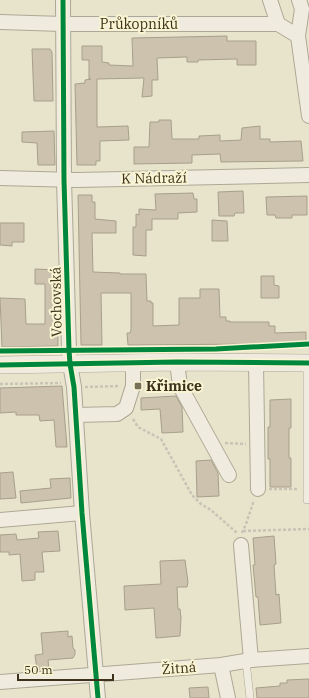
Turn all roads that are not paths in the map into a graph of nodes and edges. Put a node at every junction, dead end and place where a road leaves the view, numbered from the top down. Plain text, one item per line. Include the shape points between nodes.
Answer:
1 (63, 0) edge
2 (270, 0) edge
3 (299, 0) edge
4 (0, 22) edge
5 (63, 24) junction
6 (278, 24) junction
7 (298, 36) junction
8 (309, 116) edge
9 (309, 175) edge
10 (0, 178) edge
11 (64, 180) junction
12 (177, 362) junction
13 (133, 363) junction
14 (256, 363) junction
15 (308, 363) edge
16 (70, 364) junction
17 (0, 365) edge
18 (76, 415) junction
19 (229, 475) dead end
20 (258, 489) road end
21 (307, 500) dead end
22 (82, 513) junction
23 (0, 520) edge
24 (241, 545) dead end
25 (309, 656) edge
26 (249, 660) junction
27 (221, 664) junction
28 (96, 674) junction
29 (0, 682) edge
30 (98, 698) edge
31 (228, 698) edge
32 (250, 698) edge

1 - 5 street, Vochovská
2 - 6 street
3 - 7 street via 302,9
4 - 5 street, Průkopníků
5 - 6 street, Průkopníků
5 - 11 street, Vochovská
6 - 7 street
7 - 8 street
9 - 11 street, K Nádraží
10 - 11 street, K Nádraží
11 - 16 street, Vochovská
12 - 13 street
12 - 14 street
12 - 19 street via 180,386
13 - 16 street
13 - 18 street via 133,386 126,408 117,414
14 - 15 street
14 - 20 street
15 - 21 lane
16 - 17 street
16 - 18 street, Vochovská
18 - 22 street, Vochovská
22 - 23 street
22 - 28 street, Vochovská
24 - 26 street
25 - 26 street, Žitná
26 - 27 street, Žitná
26 - 32 lane
27 - 28 street, Žitná
27 - 31 street
28 - 29 street, Žitná
28 - 30 street, Vochovská

